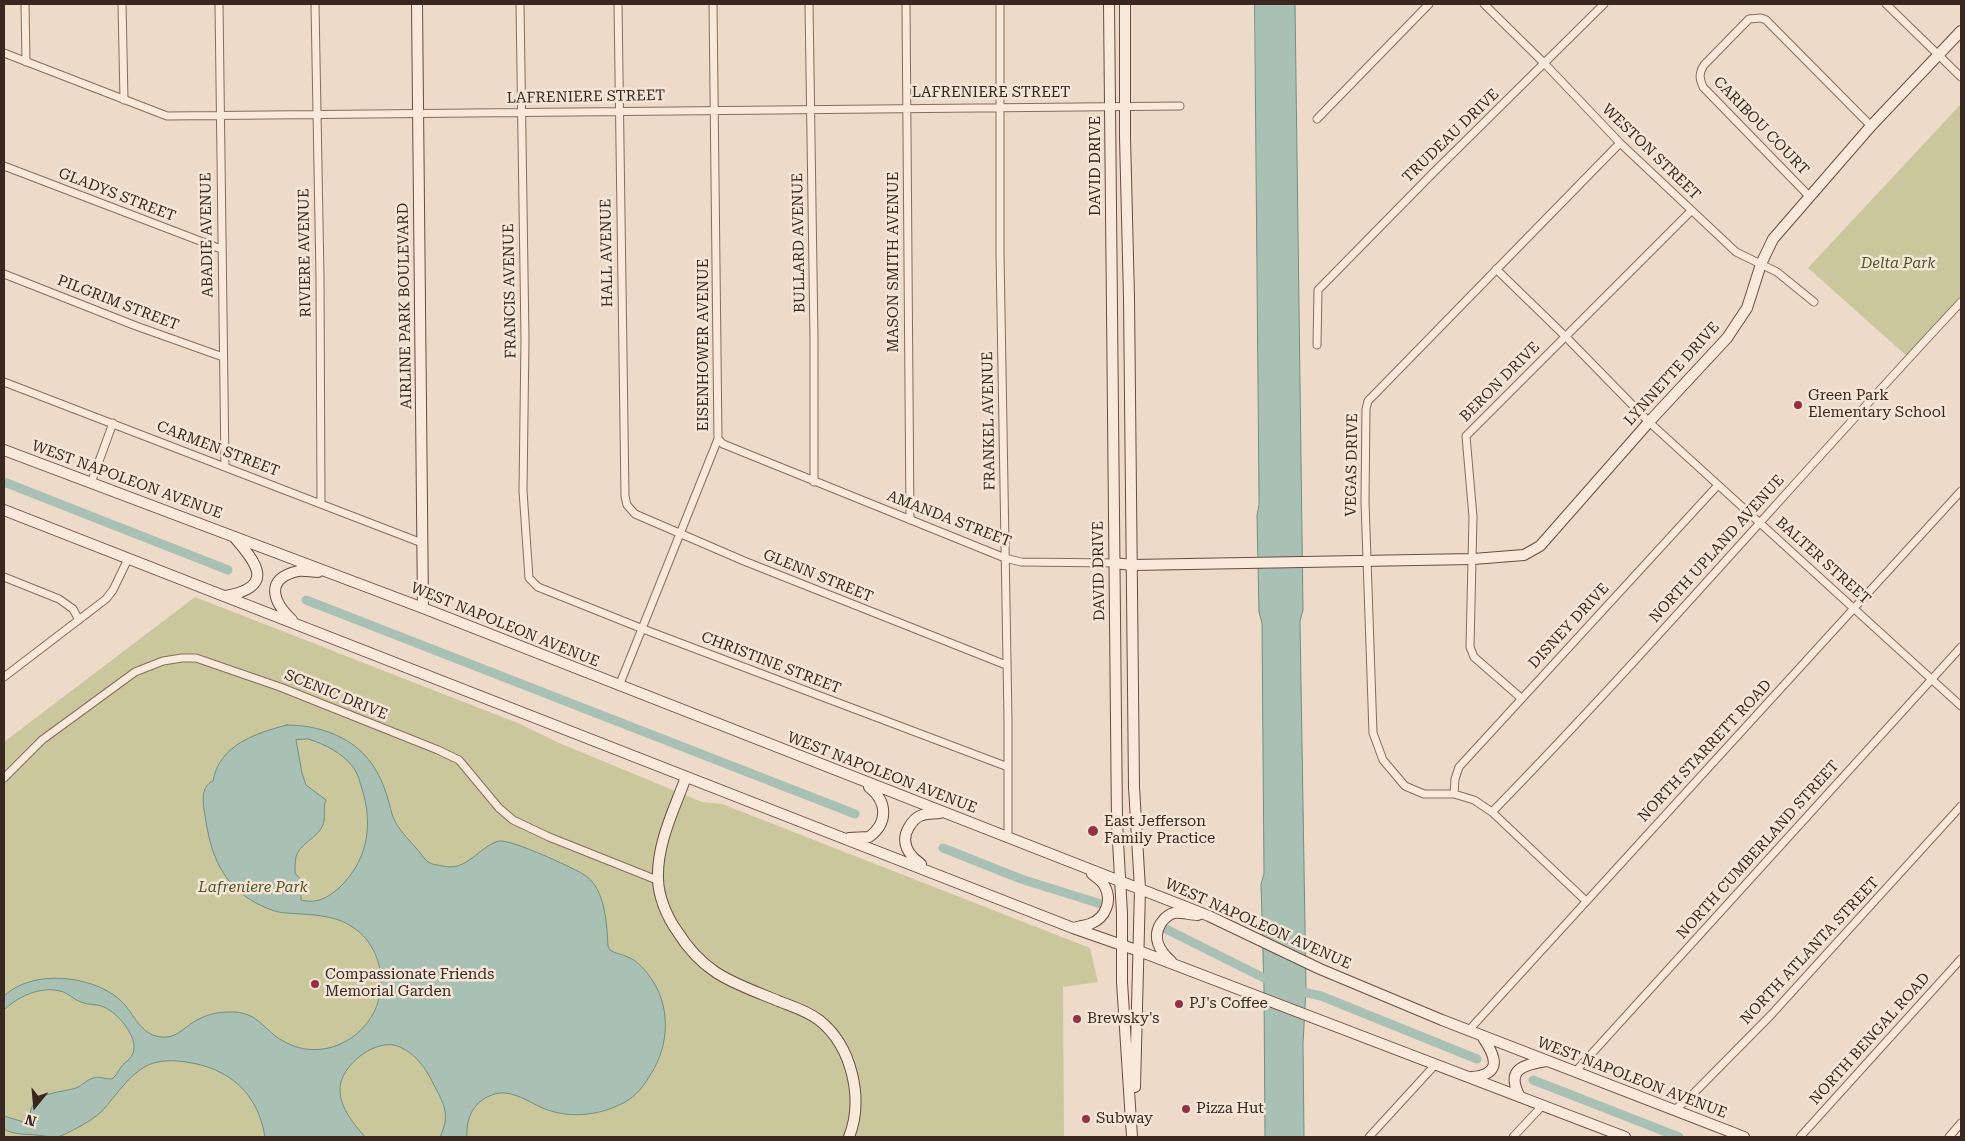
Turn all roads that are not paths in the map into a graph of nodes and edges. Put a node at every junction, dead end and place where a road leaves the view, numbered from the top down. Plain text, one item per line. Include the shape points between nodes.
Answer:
1 (25, 4) edge
2 (122, 4) edge
3 (219, 4) edge
4 (315, 4) edge
5 (417, 4) edge
6 (520, 4) edge
7 (618, 4) edge
8 (714, 4) edge
9 (809, 4) edge
10 (906, 4) edge
11 (1000, 4) edge
12 (1109, 4) edge
13 (1125, 4) edge
14 (1429, 4) edge
15 (1484, 4) edge
16 (1604, 4) edge
17 (1886, 4) edge
18 (1961, 31) edge
19 (4, 53) edge
20 (1938, 56) junction
21 (26, 62) junction
22 (1545, 64) junction
23 (1961, 77) edge
24 (124, 100) junction
25 (1001, 106) junction
26 (1110, 106) junction
27 (1125, 106) junction
28 (1180, 106) dead end
29 (908, 108) junction
30 (810, 109) junction
31 (618, 110) junction
32 (714, 110) junction
33 (521, 112) junction
34 (418, 114) junction
35 (220, 116) junction
36 (316, 116) junction
37 (1317, 119) dead end
38 (1871, 126) junction
39 (1620, 143) junction
40 (4, 166) edge
41 (1809, 196) junction
42 (1691, 211) junction
43 (221, 248) junction
44 (1761, 264) junction
45 (1496, 269) junction
46 (4, 274) edge
47 (1814, 302) dead end
48 (1961, 302) edge
49 (1112, 332) junction
50 (1130, 332) junction
51 (1566, 337) junction
52 (1317, 345) dead end
53 (223, 357) junction
54 (4, 382) edge
55 (1649, 422) junction
56 (113, 423) junction
57 (718, 438) junction
58 (4, 450) edge
59 (225, 467) junction
60 (814, 482) junction
61 (91, 483) junction
62 (1718, 485) junction
63 (1961, 491) edge
64 (626, 502) joint
65 (321, 503) junction
66 (4, 510) edge
67 (910, 520) junction
68 (1760, 522) junction
69 (680, 533) junction
70 (233, 535) junction
71 (422, 543) junction
72 (1005, 558) junction
73 (128, 559) junction
74 (1473, 560) junction
75 (1367, 561) junction
76 (1114, 563) junction
77 (1304, 563) joint
78 (1132, 565) junction
79 (329, 573) junction
80 (4, 577) edge
81 (528, 577) joint
82 (224, 596) junction
83 (423, 608) junction
84 (1855, 608) junction
85 (79, 620) junction
86 (295, 624) junction
87 (642, 629) junction
88 (1961, 647) edge
89 (1006, 665) junction
90 (4, 677) edge
91 (1932, 679) junction
92 (619, 686) junction
93 (1521, 698) junction
94 (1961, 706) edge
95 (1008, 767) junction
96 (686, 777) junction
97 (4, 778) edge
98 (861, 781) junction
99 (1454, 794) junction
100 (1961, 806) edge
101 (1492, 812) junction
102 (946, 813) junction
103 (841, 837) junction
104 (1008, 838) junction
105 (1086, 868) junction
106 (929, 871) junction
107 (658, 880) junction
108 (1120, 881) junction
109 (1140, 888) junction
110 (1586, 901) junction
111 (1209, 916) junction
112 (1073, 928) junction
113 (1122, 946) junction
114 (1139, 951) junction
115 (1961, 959) edge
116 (1176, 965) junction
117 (1469, 1030) junction
118 (1482, 1036) junction
119 (1547, 1061) junction
120 (1435, 1065) junction
121 (1575, 1072) junction
122 (1468, 1078) junction
123 (1520, 1097) junction
124 (1542, 1106) junction
125 (1674, 1110) junction
126 (1961, 1123) edge
127 (849, 1137) edge
128 (1134, 1137) edge
129 (1369, 1137) edge
130 (1513, 1137) edge
131 (1625, 1137) edge
132 (1744, 1137) edge
133 (1800, 1137) edge
134 (1949, 1137) edge

1 - 21 street
2 - 24 street
3 - 35 street, ABADIE AVENUE
4 - 36 street, RIVIERE AVENUE
5 - 34 main road, AIRLINE PARK BOULEVARD
6 - 33 street, FRANCIS AVENUE
7 - 31 street, HALL AVENUE
8 - 32 street, EISENHOWER AVENUE
9 - 30 street, BULLARD AVENUE
10 - 29 street, MASON SMITH AVENUE
11 - 25 street, FRANKEL AVENUE
12 - 26 main road, DAVID DRIVE
13 - 27 main road, DAVID DRIVE
14 - 37 street
15 - 22 street, WESTON STREET
16 - 22 street, TRUDEAU DRIVE
17 - 20 street
18 - 20 main road, LYNNETTE DRIVE
19 - 21 street, LAFRENIERE STREET
20 - 23 street
20 - 38 main road, LYNNETTE DRIVE
21 - 24 street, LAFRENIERE STREET
22 - 39 street, WESTON STREET
22 - 52 street, TRUDEAU DRIVE via 1318,290
24 - 35 street, LAFRENIERE STREET via 167,116
25 - 26 street, LAFRENIERE STREET
25 - 29 street, LAFRENIERE STREET
25 - 72 street, FRANKEL AVENUE
26 - 27 street, LAFRENIERE STREET
26 - 49 main road, DAVID DRIVE
27 - 28 street, LAFRENIERE STREET
27 - 50 main road, DAVID DRIVE
29 - 30 street, LAFRENIERE STREET
29 - 67 street, MASON SMITH AVENUE
30 - 32 street, LAFRENIERE STREET
30 - 60 street, BULLARD AVENUE
31 - 32 street, LAFRENIERE STREET
31 - 33 street, LAFRENIERE STREET
31 - 64 street, HALL AVENUE
32 - 57 street, EISENHOWER AVENUE
33 - 34 street, LAFRENIERE STREET
33 - 81 street, FRANCIS AVENUE via 525,338 523,491
34 - 36 street, LAFRENIERE STREET
34 - 71 main road, AIRLINE PARK BOULEVARD
35 - 36 street, LAFRENIERE STREET
35 - 43 street, ABADIE AVENUE
36 - 65 street, RIVIERE AVENUE
38 - 41 main road, LYNNETTE DRIVE
38 - 41 street, CARIBOU COURT via 1761,18 1749,19 1704,65 1699,79 1703,87
39 - 42 street, WESTON STREET
39 - 45 street, VEGAS DRIVE
40 - 43 street, GLADYS STREET
41 - 44 main road, LYNNETTE DRIVE via 1773,239
42 - 44 street, WESTON STREET via 1736,252
42 - 51 street, BERON DRIVE
43 - 53 street, ABADIE AVENUE
44 - 47 street, WESTON STREET via 1777,272
44 - 55 main road, LYNNETTE DRIVE via 1747,308 1727,338
45 - 51 street, BALTER STREET
45 - 75 street, VEGAS DRIVE via 1368,401 1364,501
46 - 53 street, PILGRIM STREET
48 - 68 street, NORTH UPLAND AVENUE
49 - 50 main road
49 - 76 main road, DAVID DRIVE
50 - 78 main road, DAVID DRIVE
51 - 55 street, BALTER STREET
51 - 74 street, BERON DRIVE via 1466,436
53 - 59 street, ABADIE AVENUE
54 - 56 street, CARMEN STREET
55 - 62 street, BALTER STREET
55 - 74 main road, LYNNETTE DRIVE via 1540,546 1524,555
56 - 59 street, CARMEN STREET
56 - 61 street
57 - 60 street, AMANDA STREET via 723,444
57 - 69 street, EISENHOWER AVENUE
58 - 61 main road, WEST NAPOLEON AVENUE
59 - 65 street, CARMEN STREET
60 - 67 street, AMANDA STREET
61 - 70 main road, WEST NAPOLEON AVENUE
62 - 68 street, BALTER STREET
62 - 93 street, DISNEY DRIVE
63 - 84 street, NORTH STARRETT ROAD
64 - 69 street, GLENN STREET via 635,514
65 - 71 street, CARMEN STREET
66 - 73 main road
67 - 72 street, AMANDA STREET
68 - 84 street, BALTER STREET
68 - 101 street, NORTH UPLAND AVENUE via 1584,717
69 - 87 street, EISENHOWER AVENUE
69 - 89 street, GLENN STREET
70 - 79 main road, WEST NAPOLEON AVENUE
70 - 82 main road via 256,565 258,575 255,583 243,593
71 - 83 main road, AIRLINE PARK BOULEVARD
72 - 76 street, AMANDA STREET via 1021,562
72 - 89 street, FRANKEL AVENUE
73 - 82 main road
73 - 85 street via 106,599
74 - 75 main road, LYNNETTE DRIVE
74 - 93 street, BERON DRIVE via 1470,647 1474,657
75 - 77 main road, LYNNETTE DRIVE
75 - 99 street, VEGAS DRIVE via 1373,733 1378,750 1388,768 1405,786 1424,794
76 - 78 main road, AMANDA STREET
76 - 108 main road, DAVID DRIVE
77 - 78 main road, AMANDA STREET
78 - 109 main road, DAVID DRIVE via 1134,787
79 - 83 main road, WEST NAPOLEON AVENUE
79 - 86 main road via 300,571 279,582 275,600 280,610
80 - 85 street via 59,599 73,609
81 - 87 street, CHRISTINE STREET via 538,587
82 - 86 main road
83 - 92 main road, WEST NAPOLEON AVENUE
84 - 91 street, BALTER STREET
84 - 110 street, NORTH STARRETT ROAD
85 - 90 street
86 - 96 main road
87 - 92 street, EISENHOWER AVENUE
87 - 95 street, CHRISTINE STREET
88 - 91 street, NORTH CUMBERLAND STREET
89 - 95 street, FRANKEL AVENUE
91 - 94 street, BALTER STREET
91 - 121 street, NORTH CUMBERLAND STREET
92 - 98 main road, WEST NAPOLEON AVENUE
93 - 99 street, DISNEY DRIVE via 1459,767
95 - 104 street, FRANKEL AVENUE
96 - 103 main road
96 - 107 main road via 662,842
97 - 107 street, SCENIC DRIVE via 42,740 135,672 163,661 196,658 280,687 459,760 513,820
98 - 102 main road, WEST NAPOLEON AVENUE
98 - 103 main road via 879,796 884,807 883,818 869,837
99 - 101 street, VEGAS DRIVE via 1474,800
100 - 125 street, NORTH ATLANTA STREET via 1771,1015 1686,1102
101 - 110 street, VEGAS DRIVE
102 - 104 main road, WEST NAPOLEON AVENUE
102 - 106 main road via 919,816 907,830 907,849
103 - 106 main road
104 - 105 main road, WEST NAPOLEON AVENUE
105 - 108 main road, WEST NAPOLEON AVENUE
105 - 112 main road via 1103,883 1108,894 1107,909 1102,917 1090,924
106 - 112 main road
107 - 127 main road via 666,911 699,961 723,978 804,1011 830,1032 849,1063 854,1079 855,1112
108 - 109 main road, WEST NAPOLEON AVENUE
108 - 113 main road, DAVID DRIVE
109 - 111 main road, WEST NAPOLEON AVENUE
109 - 114 main road, DAVID DRIVE
110 - 117 street, NORTH STARRETT ROAD
111 - 116 main road via 1173,913 1163,920 1156,935 1158,946
111 - 117 main road, WEST NAPOLEON AVENUE via 1320,969
112 - 113 main road
113 - 114 main road
113 - 128 main road, DAVID DRIVE
114 - 116 main road
114 - 128 main road, DAVID DRIVE
115 - 133 street, NORTH BENGAL ROAD
116 - 120 main road
117 - 118 main road, WEST NAPOLEON AVENUE
118 - 119 main road, WEST NAPOLEON AVENUE
118 - 122 main road via 1494,1056 1494,1065 1483,1076
119 - 121 main road, WEST NAPOLEON AVENUE
119 - 123 main road via 1525,1065 1518,1070 1515,1075
120 - 122 main road
120 - 129 street
121 - 125 main road, WEST NAPOLEON AVENUE
122 - 123 main road
123 - 124 main road
124 - 130 street
124 - 131 main road
125 - 132 main road, WEST NAPOLEON AVENUE
126 - 134 street

